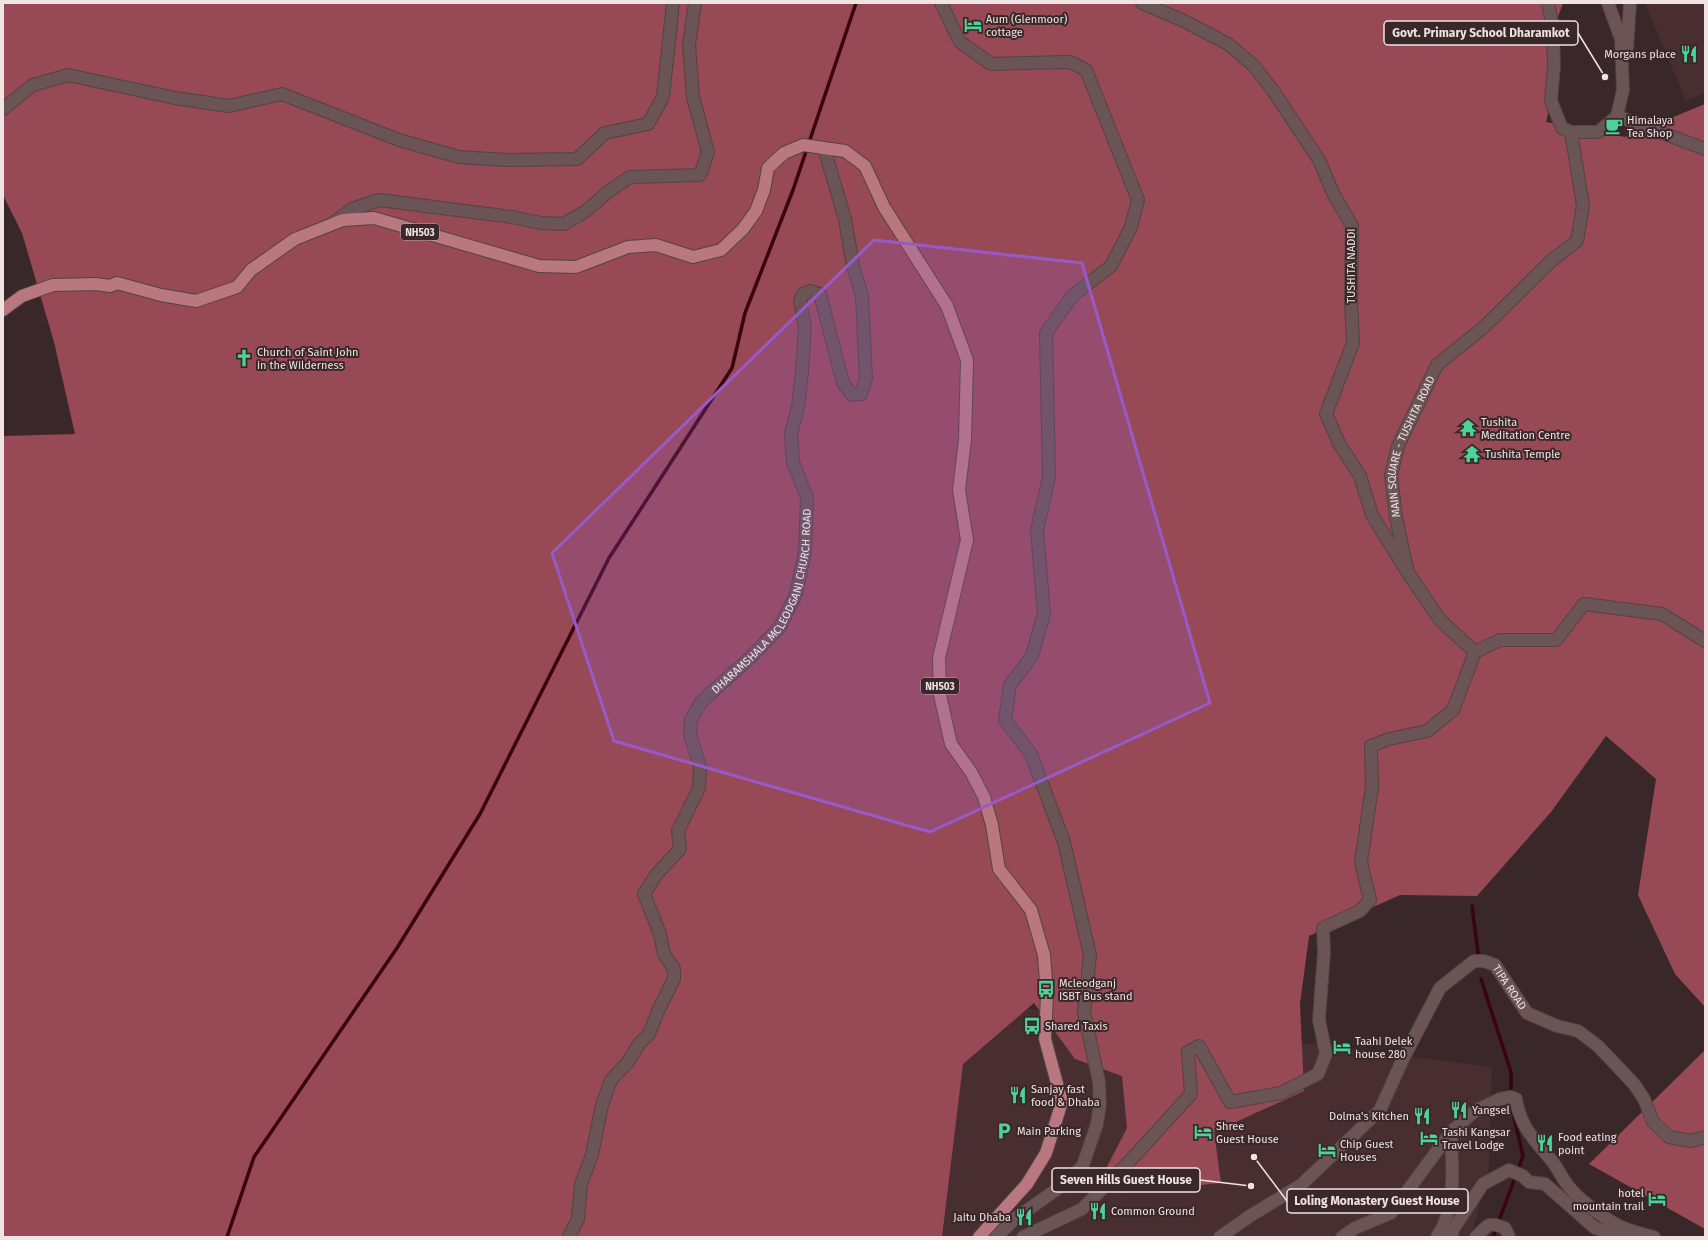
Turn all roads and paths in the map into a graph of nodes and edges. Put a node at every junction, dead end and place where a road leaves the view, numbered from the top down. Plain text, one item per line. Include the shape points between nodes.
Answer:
1 (673, 3) edge
2 (695, 3) edge
3 (941, 3) edge
4 (1142, 3) edge
5 (1548, 3) edge
6 (1608, 3) edge
7 (1630, 3) edge
8 (1623, 90) junction
9 (3, 109) edge
10 (1617, 116) junction
11 (1571, 132) junction
12 (820, 147) junction
13 (1705, 149) edge
14 (326, 228) junction
15 (3, 310) edge
16 (1408, 573) junction
17 (1705, 641) edge
18 (1475, 652) junction
19 (1451, 1132) junction
20 (1705, 1137) edge
21 (1634, 1232) junction
22 (1507, 1233) edge
23 (1028, 1235) edge
24 (569, 1237) edge
25 (979, 1237) edge
26 (996, 1237) edge
27 (1220, 1237) edge
28 (1342, 1237) edge
29 (1438, 1237) edge
30 (1451, 1237) edge
31 (1476, 1237) edge
32 (1654, 1237) edge

1 - 9 street via 663,97 648,124 605,133 577,159 459,158 399,140 282,94 229,106 175,98 68,75 33,85
2 - 14 street via 689,45 693,97 708,152 700,176 630,177 586,211 564,224 379,200 352,209
3 - 26 street via 960,42 991,64 1070,62 1086,70 1138,200 1131,227 1111,266 1072,296 1046,333 1049,477 1037,530 1044,613 1032,656 1010,685 1005,720 1031,754 1064,842 1090,955 1084,1012 1099,1082 1100,1104 1097,1124 1083,1165 1070,1180 1016,1218
4 - 16 street, TUSHITA NADDI via 1228,44 1254,66 1319,160 1334,195 1352,226 1353,343 1326,414 1340,445 1360,476 1372,515
5 - 11 street via 1553,27 1552,101 1562,128
6 - 8 street via 1622,39
7 - 8 street
8 - 10 street
10 - 11 street via 1598,132
10 - 13 street
11 - 16 street, MAIN SQUARE - TUSHITA ROAD via 1582,206 1577,241 1551,261 1484,327 1437,365 1398,446 1391,475 1396,518
12 - 14 main road, NH503 via 803,145 784,153 768,168 764,190 756,211 743,229 721,250 693,257 656,245 635,246 576,267 538,266 374,218 344,220
12 - 24 street, DHARAMSHALA MCLEODGANJ CHURCH ROAD via 845,218 853,266 862,296 866,378 861,394 852,395 843,383 820,294 810,291 802,294 800,301 805,327 802,372 798,407 791,434 793,462 807,498 805,552 796,594 780,627 702,702 691,720 690,736 700,766 699,788 678,831 680,849 656,875 644,894 660,934 664,954 674,969 674,980 649,1034 611,1080 602,1105 592,1155 581,1184 578,1219
12 - 25 main road, NH503 via 845,151 865,166 884,207 947,306 968,360 960,490 967,540 939,658 940,695 951,744 971,772 984,797 992,825 999,868 1031,910 1044,962 1047,995 1045,1039 1062,1102 1046,1153 1027,1184
14 - 15 main road, NH503 via 296,239 251,270 237,288 196,301 117,283 110,286 53,285 22,296
16 - 18 street, MAIN SQUARE - TUSHITA ROAD via 1440,620
17 - 18 street via 1662,614 1584,604 1556,640 1500,640
18 - 23 street via 1453,710 1427,731 1389,739 1371,746 1372,787 1361,862 1370,900 1360,911 1323,928 1324,952 1319,1020 1326,1054 1318,1074 1281,1093 1230,1102 1199,1046 1188,1052 1191,1094 1082,1209
19 - 21 street via 1475,1111 1500,1100 1511,1097 1516,1099 1518,1114 1526,1129 1555,1164 1567,1185 1605,1217 1618,1226
19 - 28 street via 1391,1213 1355,1228
19 - 29 street via 1451,1197 1445,1226
20 - 27 street, TIPA ROAD via 1691,1141 1670,1137 1653,1122 1644,1099 1634,1084 1598,1046 1578,1031 1557,1026 1527,1013 1495,965 1474,961 1440,988 1380,1110 1301,1185
21 - 30 street via 1616,1235 1595,1228 1545,1184 1529,1182 1523,1176 1509,1170 1483,1184 1454,1228
21 - 32 street
22 - 31 street via 1494,1223 1489,1224

